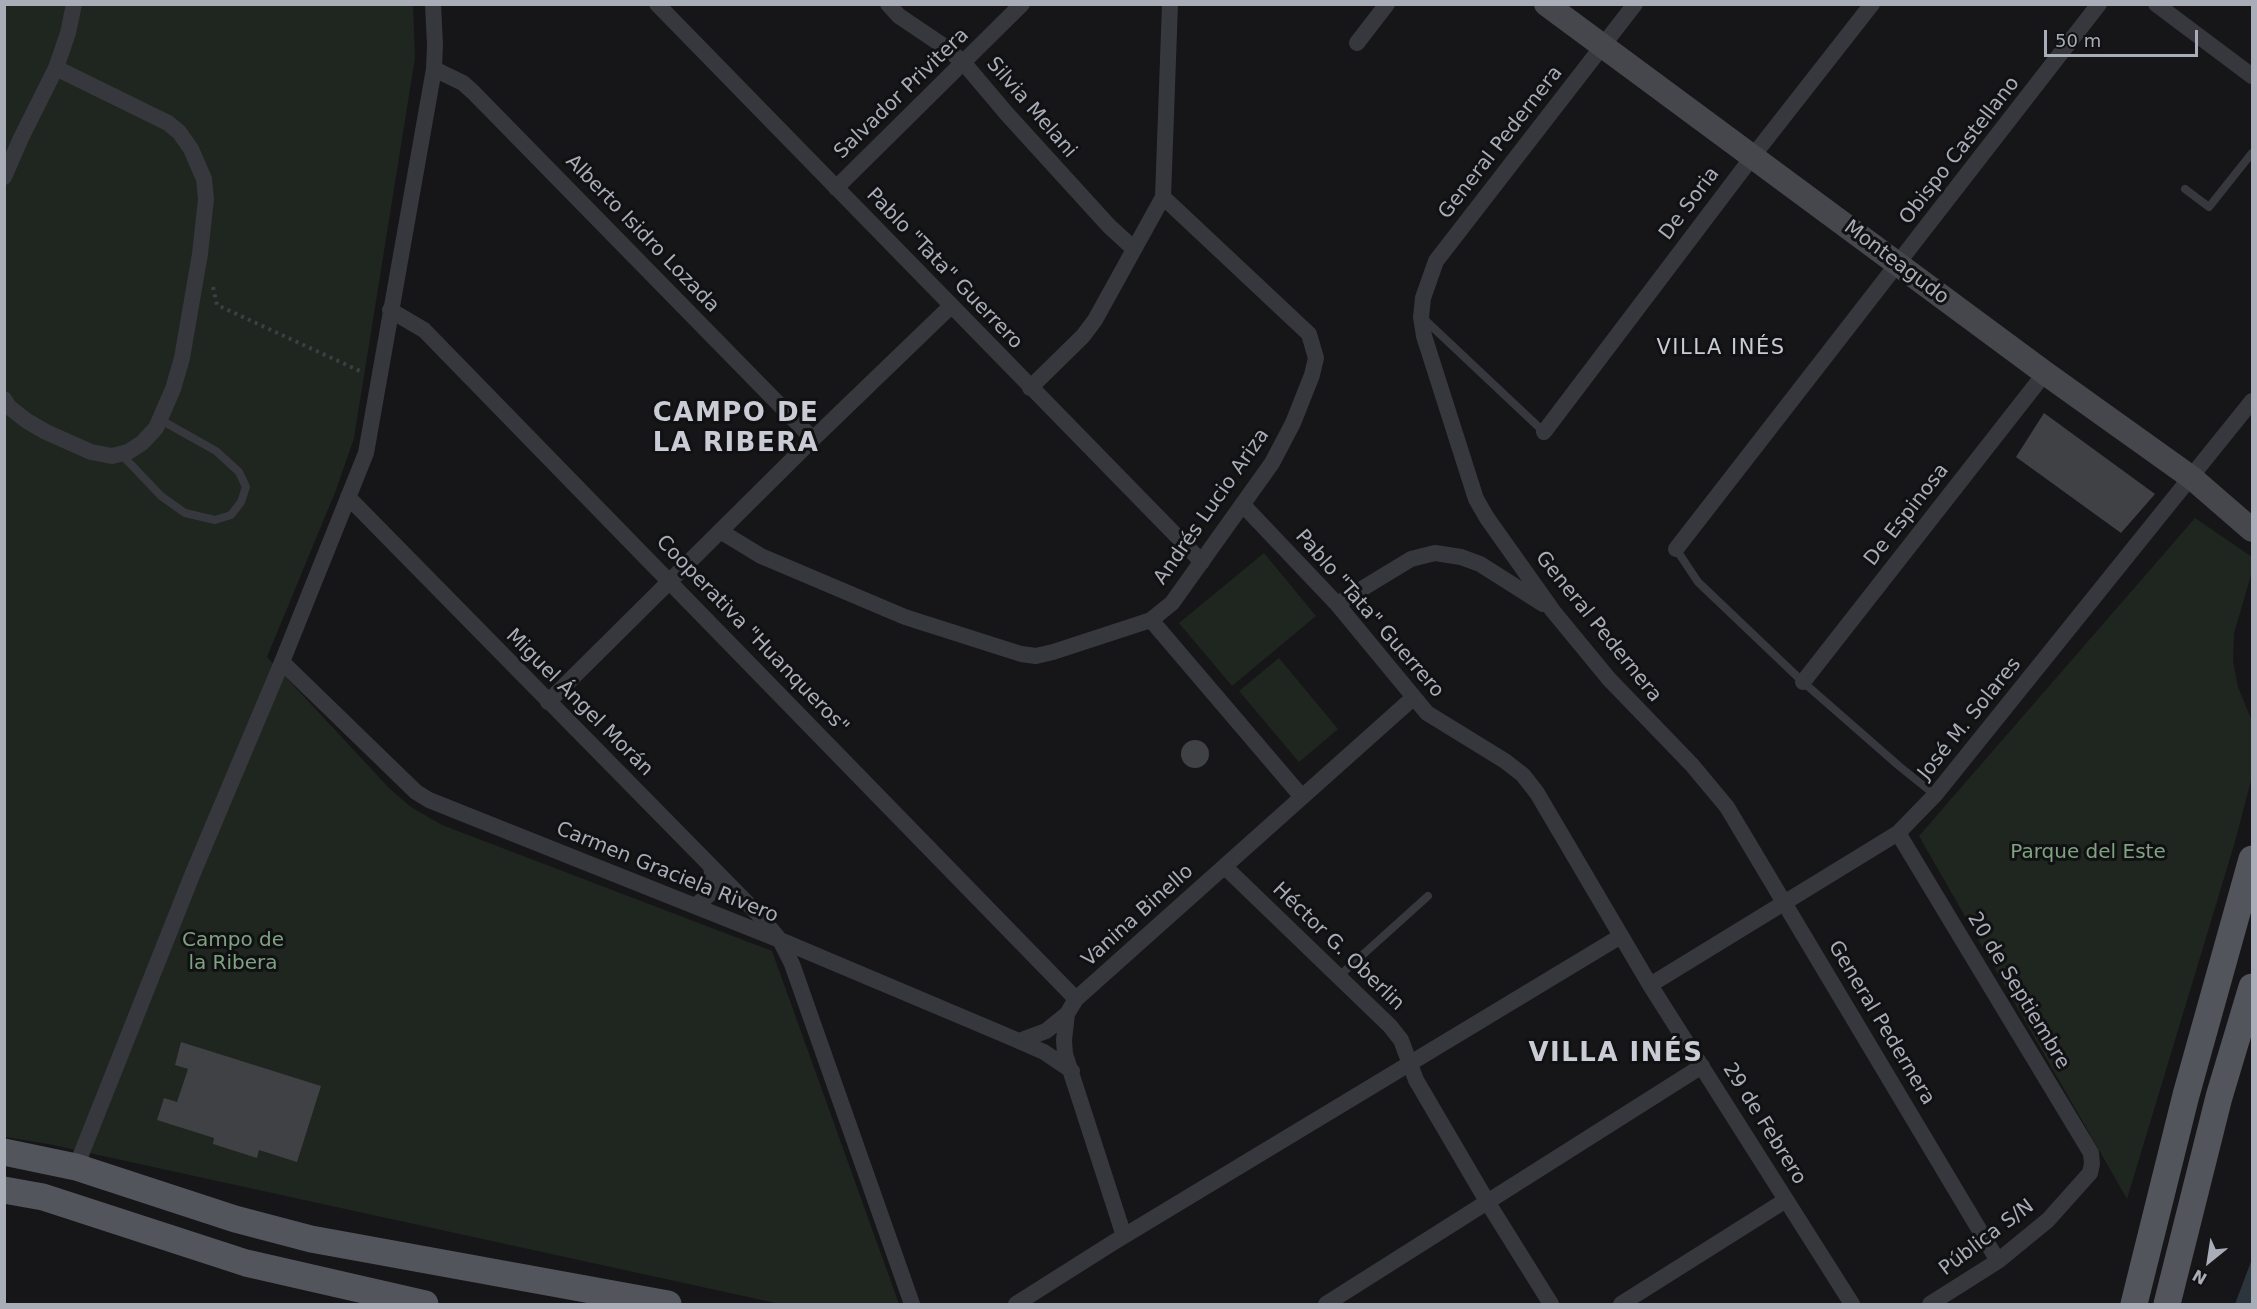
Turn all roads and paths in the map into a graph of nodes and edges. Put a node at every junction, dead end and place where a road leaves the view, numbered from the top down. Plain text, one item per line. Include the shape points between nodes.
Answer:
1 (74, 4) edge
2 (433, 4) edge
3 (657, 4) edge
4 (888, 4) edge
5 (1022, 4) edge
6 (1170, 4) edge
7 (1387, 4) edge
8 (1546, 4) edge
9 (1635, 4) edge
10 (1872, 4) edge
11 (2099, 4) edge
12 (2156, 4) edge
13 (1357, 43) dead end
14 (1603, 46) junction
15 (963, 62) junction
16 (56, 68) junction
17 (434, 69) junction
18 (2253, 76) edge
19 (2253, 153) edge
20 (1753, 156) junction
21 (4, 177) edge
22 (836, 188) junction
23 (2185, 189) dead end
24 (1163, 197) junction
25 (1134, 249) junction
26 (1898, 265) junction
27 (213, 283) dead end
28 (951, 306) junction
29 (390, 310) junction
30 (1421, 317) junction
31 (2045, 373) junction
32 (379, 380) junction
33 (1030, 388) junction
34 (4, 399) edge
35 (2253, 401) edge
36 (159, 419) junction
37 (1544, 432) joint
38 (813, 439) junction
39 (121, 454) junction
40 (2192, 478) junction
41 (348, 497) junction
42 (1243, 505) junction
43 (2250, 530) edge
44 (720, 531) junction
45 (1676, 549) joint
46 (1202, 562) junction
47 (670, 581) junction
48 (1337, 604) junction
49 (1553, 611) junction
50 (1151, 620) junction
51 (282, 662) junction
52 (1803, 682) junction
53 (1413, 698) junction
54 (548, 702) junction
55 (1935, 795) junction
56 (1302, 796) junction
57 (1898, 833) junction
58 (2253, 859) edge
59 (711, 867) junction
60 (1225, 867) junction
61 (1428, 896) dead end
62 (1785, 902) junction
63 (695, 906) junction
64 (1621, 936) junction
65 (780, 940) junction
66 (1338, 977) junction
67 (1650, 985) junction
68 (2253, 987) edge
69 (1076, 999) junction
70 (1067, 1014) junction
71 (1019, 1041) junction
72 (1411, 1064) junction
73 (1702, 1066) junction
74 (1072, 1071) junction
75 (4, 1152) edge
76 (76, 1167) junction
77 (2090, 1173) joint
78 (4, 1190) edge
79 (1786, 1200) junction
80 (1488, 1203) junction
81 (1124, 1236) junction
82 (1998, 1261) junction
83 (1035, 1297) edge
84 (425, 1305) edge
85 (668, 1305) edge
86 (912, 1305) edge
87 (1016, 1305) edge
88 (1326, 1305) edge
89 (1551, 1305) edge
90 (1621, 1305) edge
91 (1852, 1305) edge
92 (1930, 1305) edge
93 (2134, 1305) edge
94 (2167, 1305) edge

1 - 16 street
2 - 17 street
3 - 22 street, Pablo "Tata" Guerrero
4 - 15 street, Silvia Melani
5 - 15 street, Salvador Privitera
6 - 24 street
7 - 13 street
8 - 14 street, Monteagudo
9 - 14 street, General Pedernera
10 - 20 street, De Soria
11 - 26 street, Obispo Castellano
12 - 18 street
14 - 20 street, Monteagudo
14 - 30 street, General Pedernera via 1436,261 1426,285
15 - 22 street, Salvador Privitera
15 - 25 street, Silvia Melani
16 - 21 street
16 - 36 street via 168,123 191,149 204,179 206,199 200,254 187,334
17 - 29 street
17 - 38 street, Alberto Isidro Lozada via 473,92
19 - 23 lane via 2209,207
20 - 26 street, Monteagudo
20 - 37 street, De Soria
22 - 28 street, Pablo "Tata" Guerrero
24 - 25 street
24 - 42 street, Andrés Lucio Ariza via 1310,334 1315,349 1312,375 1289,433
25 - 33 street via 1095,320
26 - 31 street, Monteagudo
26 - 45 street, Obispo Castellano
27 - 32 path via 217,305
28 - 33 street, Pablo "Tata" Guerrero
28 - 38 street
29 - 32 street
29 - 47 street, Cooperativa "Huanqueros" via 424,330
30 - 37 lane
30 - 49 street, General Pedernera via 1476,500
31 - 40 street, Monteagudo
31 - 52 street, De Espinosa
32 - 41 street via 366,453
33 - 46 street, Pablo "Tata" Guerrero
34 - 39 street via 9,407 46,432 91,452
35 - 40 street, José M. Solares
36 - 39 street via 142,443
36 - 39 lane via 216,451 239,472 246,487 231,515 214,520 185,513 161,496
38 - 44 street
40 - 43 street, Monteagudo
40 - 55 street, José M. Solares
41 - 51 street
41 - 54 street, Miguel Ángel Morán
42 - 46 street, Andrés Lucio Ariza
42 - 48 street, Pablo "Tata" Guerrero
44 - 47 street
44 - 50 street, Andrés Lucio Ariza via 760,556 904,617 1021,654 1053,652
45 - 52 lane via 1698,582
46 - 50 street, Andrés Lucio Ariza via 1172,603
47 - 54 street
47 - 69 street, Cooperativa "Huanqueros"
48 - 49 street via 1411,559 1435,553 1461,557 1492,570
48 - 53 street, Pablo "Tata" Guerrero
49 - 62 street, General Pedernera via 1609,679 1727,807
50 - 56 street
51 - 63 street, Carmen Graciela Rivero via 416,792 429,800
51 - 76 street
52 - 55 lane
53 - 56 street, Vanina Binello
53 - 64 street, Pablo "Tata" Guerrero via 1427,713 1523,775
54 - 59 street, Miguel Ángel Morán
55 - 57 street, José M. Solares
56 - 60 street, Vanina Binello
57 - 62 street, José M. Solares
57 - 77 street, 20 de Septiembre via 2091,1153
58 - 93 main road via 2186,1095
59 - 63 street via 711,893
59 - 65 street, Miguel Ángel Morán
60 - 66 street, Héctor G. Oberlin
60 - 69 street, Vanina Binello
61 - 66 lane
62 - 67 street, José M. Solares
62 - 82 street, General Pedernera
63 - 65 street, Carmen Graciela Rivero
64 - 67 street, 29 de Febrero
64 - 72 street
65 - 71 street, Carmen Graciela Rivero
65 - 86 street via 792,964
66 - 72 street, Héctor G. Oberlin via 1390,1026
67 - 73 street, 29 de Febrero
68 - 94 main road via 2219,1097
69 - 70 street, Vanina Binello
70 - 71 street via 1046,1031
70 - 74 street, Vanina Binello via 1065,1054
71 - 74 street, Carmen Graciela Rivero
72 - 80 street, Héctor G. Oberlin via 1416,1080
72 - 81 street
73 - 79 street, 29 de Febrero
73 - 80 street
74 - 81 street, Vanina Binello
75 - 76 main road
76 - 85 main road via 292,1235
77 - 82 street, Pública S/N via 2048,1220
78 - 84 main road via 53,1200 246,1263
79 - 90 street
79 - 91 street, 29 de Febrero
80 - 88 street
80 - 89 street, Héctor G. Oberlin
81 - 83 street
82 - 92 street, Pública S/N
83 - 87 street

